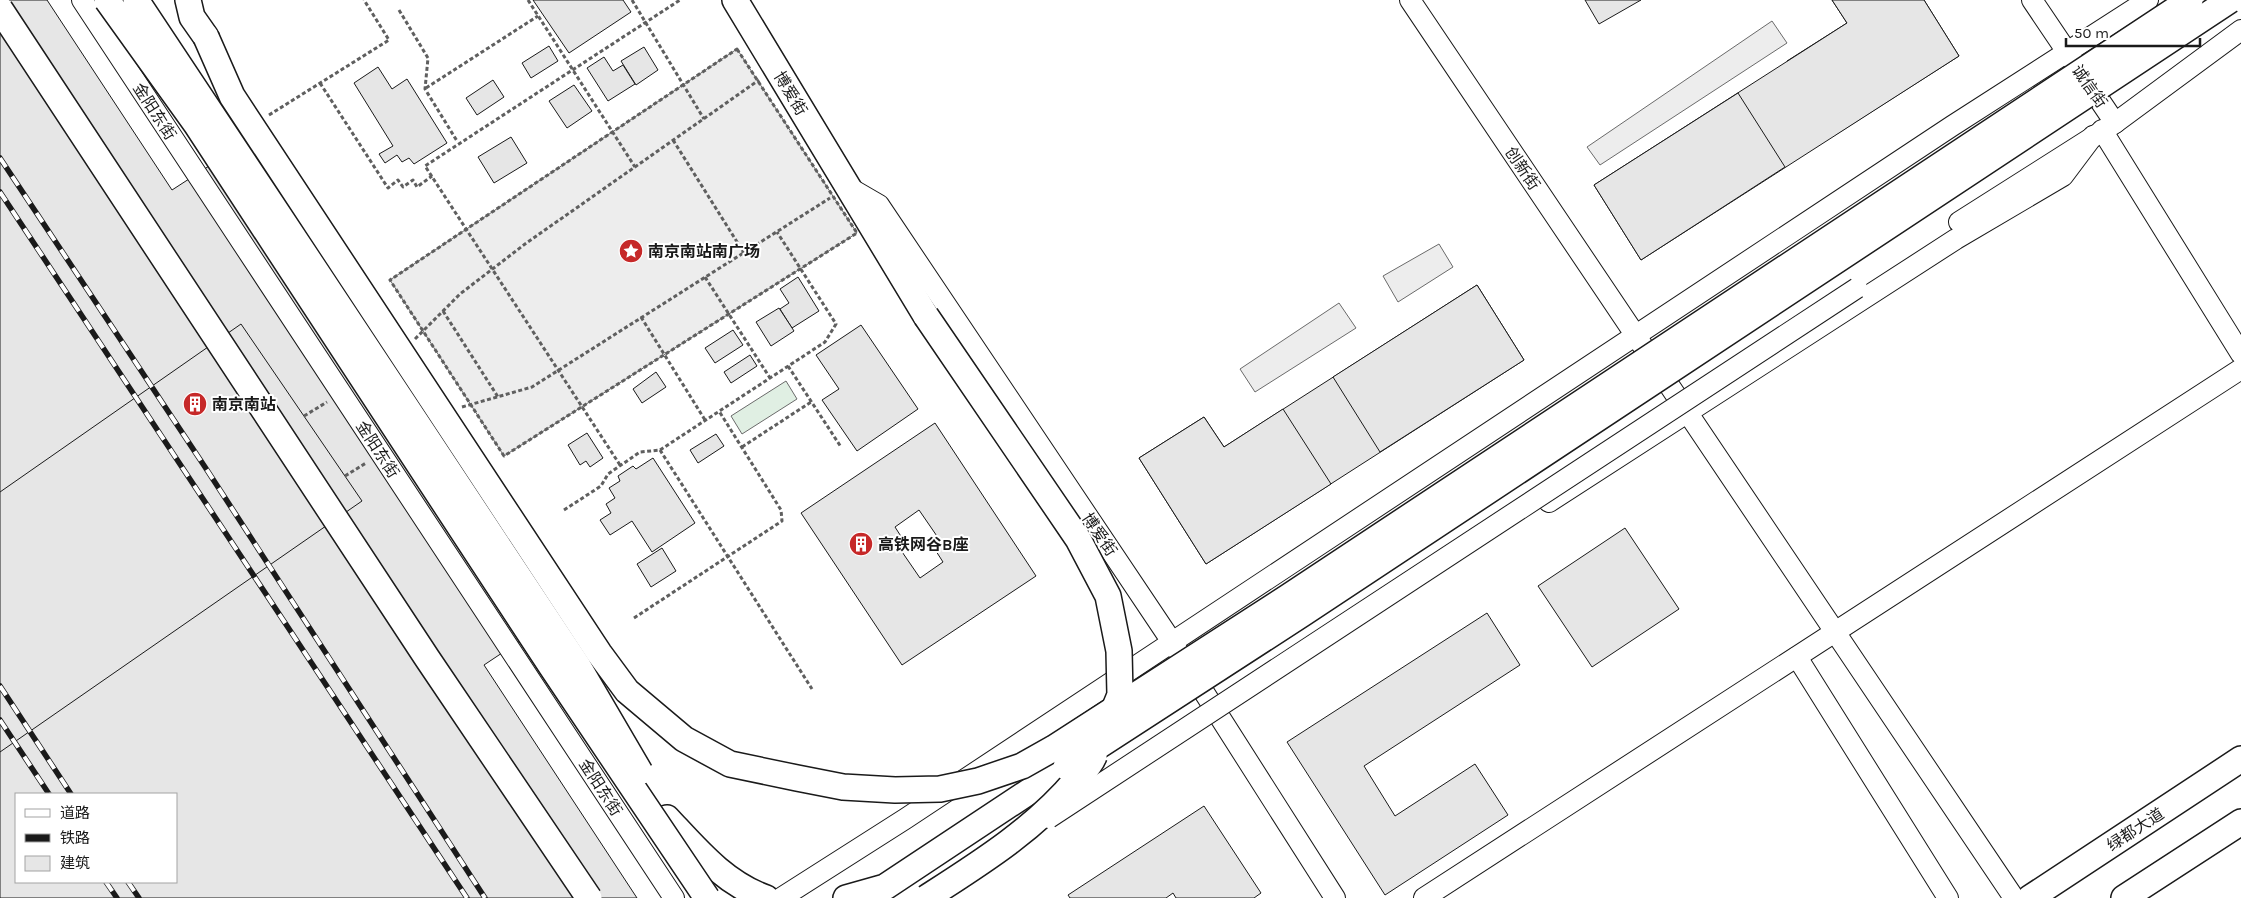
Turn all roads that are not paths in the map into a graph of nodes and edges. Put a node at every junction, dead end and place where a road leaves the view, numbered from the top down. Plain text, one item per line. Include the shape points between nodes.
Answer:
1 (82, 0) edge
2 (107, 0) edge
3 (188, 0) edge
4 (198, 0) edge
5 (735, 0) edge
6 (1410, 0) edge
7 (2032, 0) edge
8 (2148, 0) edge
9 (2190, 0) edge
10 (2230, 0) edge
11 (129, 5) edge
12 (0, 9) edge
13 (2241, 30) edge
14 (206, 37) junction
15 (2067, 53) junction
16 (164, 78) junction
17 (2103, 130) junction
18 (840, 191) junction
19 (1635, 336) junction
20 (2241, 354) edge
21 (2241, 369) edge
22 (1687, 412) junction
23 (1835, 632) junction
24 (1172, 642) junction
25 (1797, 657) junction
26 (1218, 714) junction
27 (2241, 759) edge
28 (2241, 822) edge
29 (974, 867) junction
30 (589, 898) edge
31 (674, 898) edge
32 (707, 898) edge
33 (766, 898) edge
34 (781, 898) edge
35 (846, 898) edge
36 (926, 898) edge
37 (930, 898) edge
38 (1335, 898) edge
39 (1424, 898) edge
40 (1948, 898) edge
41 (2014, 898) edge
42 (2030, 898) edge
43 (2124, 898) edge

1 - 31 street, 金阳东街
2 - 16 main road, bridge
3 - 14 main road via 192,16
4 - 14 main road
5 - 18 main road, 博爱街
6 - 19 street, 创新街
7 - 15 street, 诚信街
8 - 15 street
9 - 14 main road, bridge via 1288,597 1054,748 1022,766 978,781 940,789 895,790 843,786 730,764 684,739 627,691 593,645 232,96
10 - 35 main road, bridge via 885,887
11 - 16 main road, bridge
11 - 33 main road, bridge via 578,666 667,818 711,865 738,887
12 - 30 main road, bridge
13 - 17 street
15 - 17 street, 诚信街
15 - 19 street
16 - 32 main road, bridge
17 - 20 street, 诚信街
17 - 22 street via 2063,176 1956,239
17 - 29 street, bridge
18 - 24 street, 博爱街 via 879,205
18 - 29 main road, 博爱街, bridge via 1078,539 1108,596 1119,651 1120,695 1092,761 1066,793 1033,824
19 - 22 street, 创新街
19 - 24 street
21 - 23 street
22 - 23 street, 创新街
22 - 26 street
23 - 25 street
23 - 41 street, 创新街
24 - 26 street, 博爱街
24 - 34 street
25 - 39 street
25 - 40 street
26 - 37 street
26 - 38 street, 博爱街
27 - 42 main road, 绿都大道
28 - 43 main road
29 - 36 main road, 博爱街, bridge

